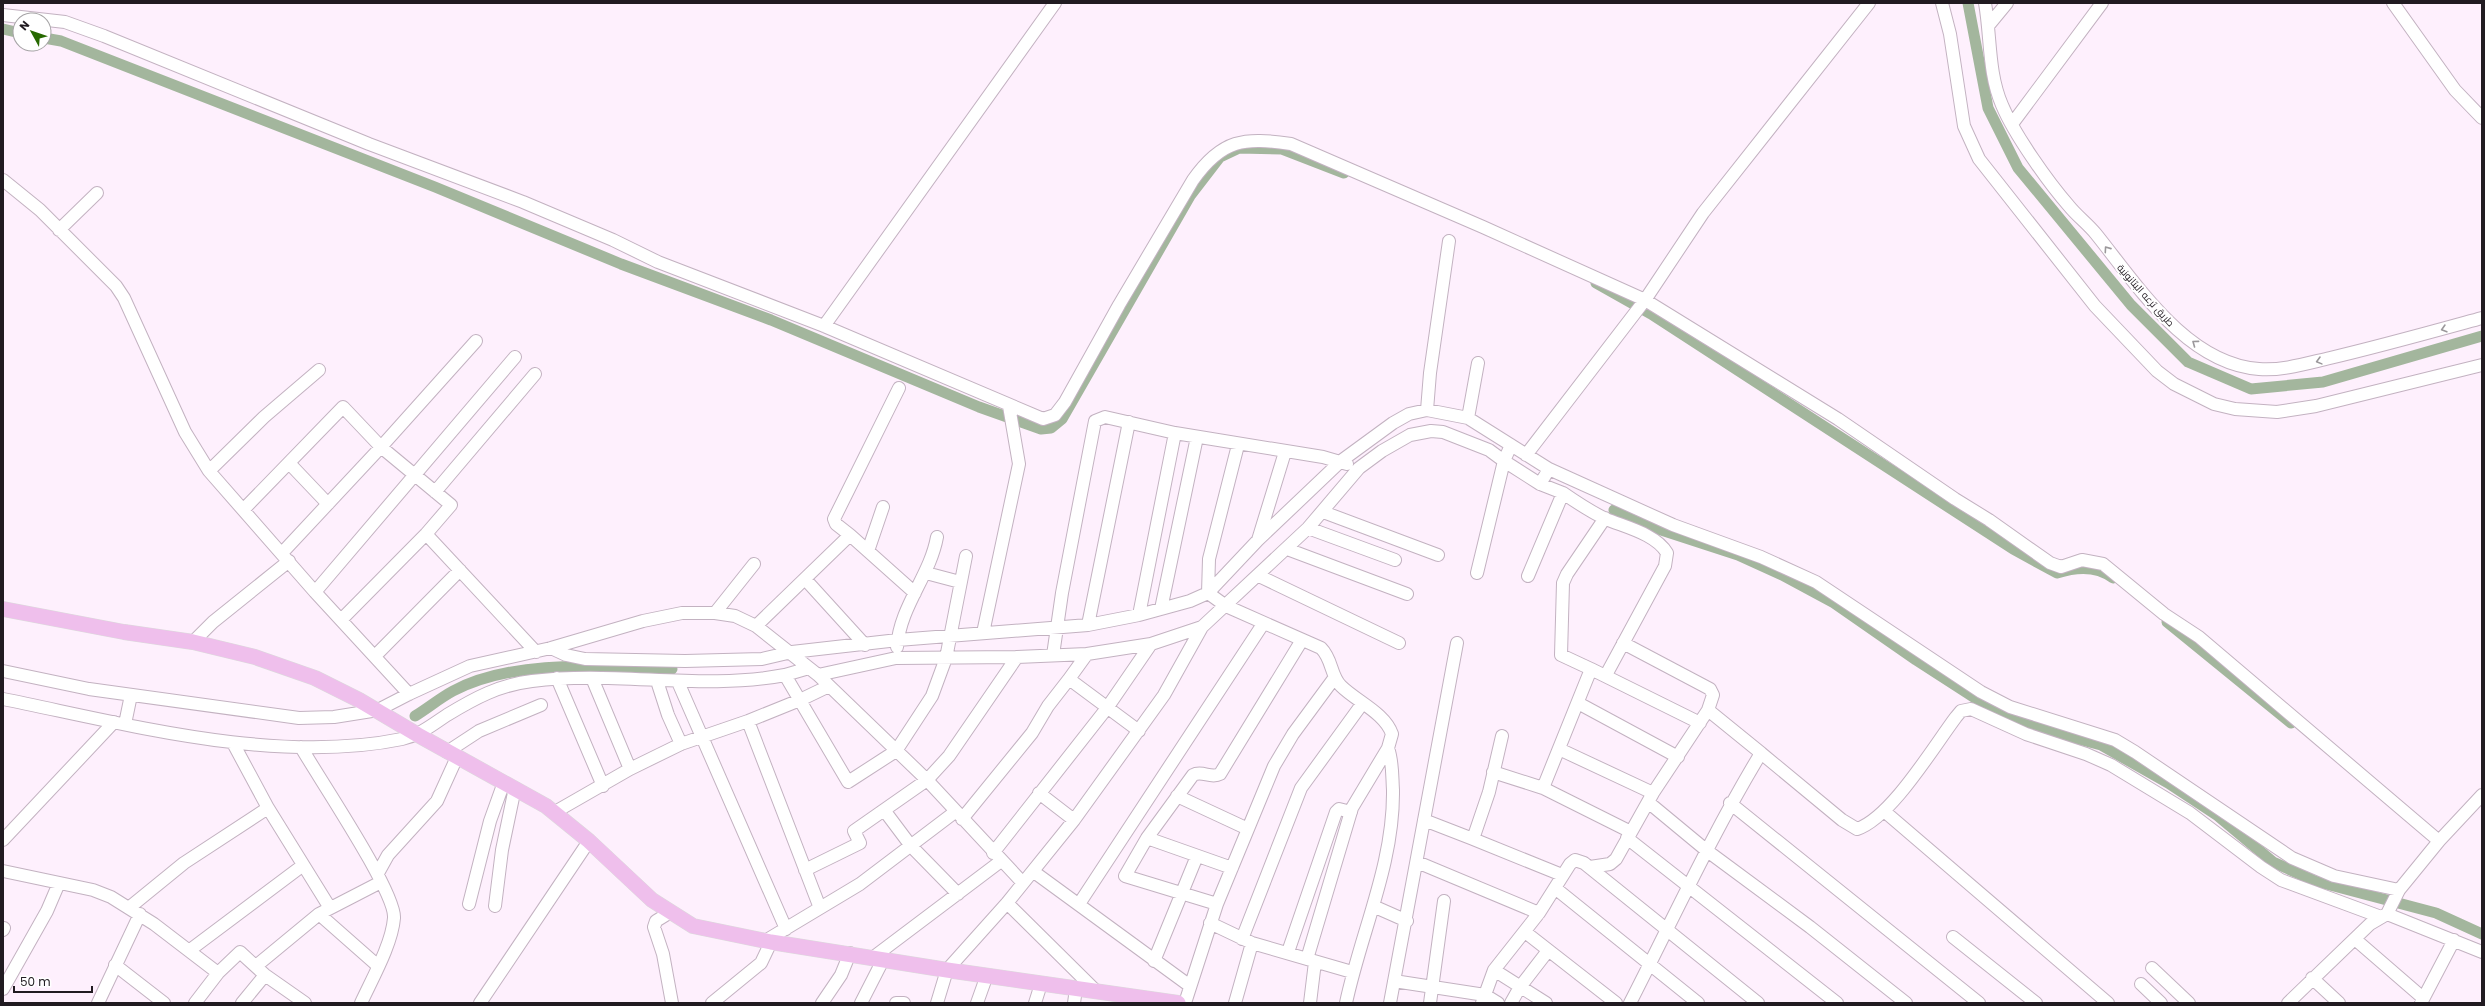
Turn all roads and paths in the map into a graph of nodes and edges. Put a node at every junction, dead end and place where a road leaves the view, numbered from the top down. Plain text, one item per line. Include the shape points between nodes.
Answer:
1 (1056, 3) edge
2 (1869, 3) edge
3 (1942, 3) edge
4 (1985, 3) edge
5 (2007, 3) edge
6 (2102, 3) edge
7 (2393, 3) edge
8 (3, 15) edge
9 (1988, 26) junction
10 (2482, 118) edge
11 (2012, 124) junction
12 (3, 180) edge
13 (97, 192) dead end
14 (59, 230) junction
15 (1449, 241) dead end
16 (1642, 305) junction
17 (2482, 318) edge
18 (824, 326) junction
19 (476, 341) dead end
20 (515, 357) dead end
21 (1478, 363) dead end
22 (2482, 365) edge
23 (319, 370) dead end
24 (535, 374) dead end
25 (899, 388) dead end
26 (1009, 406) junction
27 (1427, 410) junction
28 (1468, 418) junction
29 (1129, 422) junction
30 (1175, 433) junction
31 (1197, 437) junction
32 (1238, 445) junction
33 (1511, 445) junction
34 (381, 447) junction
35 (1285, 452) junction
36 (1526, 455) junction
37 (1504, 461) junction
38 (1341, 462) junction
39 (289, 463) junction
40 (1359, 468) junction
41 (1549, 469) junction
42 (209, 471) junction
43 (416, 474) junction
44 (1540, 484) junction
45 (435, 492) junction
46 (1563, 493) junction
47 (328, 504) junction
48 (883, 507) dead end
49 (244, 509) junction
50 (1323, 512) junction
51 (1606, 518) junction
52 (1308, 528) junction
53 (426, 534) junction
54 (850, 535) junction
55 (937, 537) dead end
56 (1258, 540) junction
57 (1287, 549) junction
58 (868, 551) junction
59 (1438, 555) dead end
60 (966, 556) dead end
61 (286, 557) junction
62 (1395, 560) dead end
63 (754, 564) dead end
64 (460, 570) junction
65 (1476, 572) dead end
66 (926, 573) junction
67 (1260, 576) junction
68 (1528, 576) dead end
69 (805, 579) junction
70 (960, 582) junction
71 (315, 592) junction
72 (915, 593) junction
73 (1208, 593) junction
74 (1407, 594) dead end
75 (1226, 606) junction
76 (3, 609) edge
77 (1161, 609) junction
78 (716, 613) junction
79 (1139, 616) junction
80 (341, 620) junction
81 (1088, 624) junction
82 (1263, 624) junction
83 (756, 626) junction
84 (1057, 627) junction
85 (1202, 627) junction
86 (983, 633) junction
87 (949, 636) junction
88 (898, 640) junction
89 (1302, 640) junction
90 (194, 642) junction
91 (1399, 643) dead end
92 (1457, 643) dead end
93 (1623, 643) junction
94 (1151, 644) junction
95 (865, 645) junction
96 (551, 648) junction
97 (536, 652) junction
98 (792, 652) junction
99 (1087, 654) junction
100 (1053, 655) junction
101 (375, 656) junction
102 (1016, 657) junction
103 (896, 658) junction
104 (946, 658) junction
105 (685, 661) junction
106 (1590, 669) junction
107 (3, 671) edge
108 (814, 672) junction
109 (785, 675) junction
110 (1606, 675) junction
111 (1335, 677) junction
112 (557, 678) junction
113 (592, 678) junction
114 (1069, 679) junction
115 (657, 681) junction
116 (682, 682) junction
117 (829, 686) junction
118 (131, 694) junction
119 (409, 694) junction
120 (3, 699) edge
121 (800, 700) junction
122 (1578, 703) junction
123 (1362, 704) junction
124 (541, 705) dead end
125 (1107, 708) junction
126 (378, 710) junction
127 (1708, 710) junction
128 (748, 721) junction
129 (119, 723) junction
130 (1700, 723) junction
131 (1139, 731) junction
132 (418, 735) junction
133 (702, 736) junction
134 (1502, 736) dead end
135 (233, 743) junction
136 (681, 744) junction
137 (301, 747) junction
138 (1388, 748) junction
139 (1559, 749) junction
140 (896, 751) junction
141 (1761, 753) junction
142 (452, 754) junction
143 (1678, 757) junction
144 (630, 769) junction
145 (1494, 772) junction
146 (926, 780) junction
147 (510, 785) junction
148 (603, 786) junction
149 (1543, 788) junction
150 (1039, 793) junction
151 (2482, 795) edge
152 (1177, 796) junction
153 (1651, 797) junction
154 (1730, 803) junction
155 (268, 808) junction
156 (884, 810) junction
157 (1884, 811) junction
158 (555, 812) junction
159 (1351, 812) junction
160 (959, 816) junction
161 (1074, 820) junction
162 (1424, 820) junction
163 (1248, 829) junction
164 (1629, 835) junction
165 (1147, 838) junction
166 (1472, 839) junction
167 (3, 840) edge
168 (2439, 840) junction
169 (590, 841) junction
170 (911, 846) junction
171 (1706, 850) junction
172 (1197, 856) junction
173 (997, 857) junction
174 (1417, 862) junction
175 (302, 866) junction
176 (1590, 867) junction
177 (1232, 868) junction
178 (805, 870) junction
179 (1034, 872) junction
180 (4, 875) edge
181 (1562, 875) junction
182 (380, 878) junction
183 (59, 883) junction
184 (1023, 883) junction
185 (1688, 885) junction
186 (1554, 888) junction
187 (2398, 893) junction
188 (958, 894) junction
189 (1182, 895) junction
190 (1444, 902) dead end
191 (1008, 903) junction
192 (469, 904) dead end
193 (1079, 904) junction
194 (1216, 904) junction
195 (495, 906) dead end
196 (1373, 906) junction
197 (820, 908) junction
198 (135, 911) junction
199 (324, 911) junction
200 (1539, 912) junction
201 (669, 913) junction
202 (2386, 914) junction
203 (1407, 921) junction
204 (1210, 924) junction
205 (786, 929) junction
206 (1668, 931) junction
207 (1525, 932) junction
208 (1953, 936) dead end
209 (2356, 940) junction
210 (2454, 940) junction
211 (768, 941) junction
212 (1247, 941) junction
213 (190, 950) junction
214 (1288, 952) junction
215 (1547, 952) junction
216 (2482, 952) edge
217 (850, 953) junction
218 (879, 957) junction
219 (1311, 960) junction
220 (1154, 961) junction
221 (115, 965) junction
222 (256, 966) junction
223 (378, 966) junction
224 (1650, 966) junction
225 (2152, 968) dead end
226 (947, 970) junction
227 (1494, 970) junction
228 (1352, 972) junction
229 (218, 973) junction
230 (987, 974) junction
231 (265, 975) junction
232 (2312, 978) junction
233 (1394, 981) junction
234 (1042, 984) junction
235 (2141, 984) dead end
236 (4, 985) edge
237 (1190, 986) junction
238 (1520, 987) junction
239 (1433, 988) junction
240 (1096, 991) junction
241 (1075, 996) edge
242 (1127, 999) edge
243 (1483, 999) edge
244 (2422, 1001) edge
245 (98, 1003) edge
246 (164, 1003) edge
247 (195, 1003) edge
248 (242, 1003) edge
249 (305, 1003) edge
250 (361, 1003) edge
251 (480, 1003) edge
252 (672, 1003) edge
253 (712, 1003) edge
254 (822, 1003) edge
255 (861, 1003) edge
256 (896, 1003) edge
257 (904, 1003) edge
258 (937, 1003) edge
259 (977, 1003) edge
260 (1035, 1003) edge
261 (1178, 1003) edge
262 (1185, 1003) edge
263 (1235, 1003) edge
264 (1310, 1003) edge
265 (1346, 1003) edge
266 (1390, 1003) edge
267 (1430, 1003) edge
268 (1498, 1003) edge
269 (1511, 1003) edge
270 (1546, 1003) edge
271 (1616, 1003) edge
272 (1630, 1003) edge
273 (1698, 1003) edge
274 (1758, 1003) edge
275 (1837, 1003) edge
276 (1906, 1003) edge
277 (1979, 1003) edge
278 (2036, 1003) edge
279 (2108, 1003) edge
280 (2161, 1003) edge
281 (2189, 1003) edge
282 (2288, 1003) edge
283 (2340, 1003) edge

1 - 18 street
2 - 16 street via 1703,213
3 - 22 street via 1950,34 1964,126 1979,159 2095,306 2174,384 2214,404 2235,409 2277,412 2323,405
4 - 9 street, طريق ترعه البتانونية
5 - 9 street
6 - 11 street
7 - 10 street via 2455,90
8 - 18 street via 64,22 104,36 369,144 523,202 719,287
9 - 11 street, طريق ترعه البتانونية via 1997,89
17 -> 11 street, طريق ترعه البتانونية via 2306,364 2260,370 2235,364 2200,346 2165,319 2115,261 2093,230 2058,194
12 - 14 street
13 - 14 street
14 - 42 street via 124,298 185,432
15 - 27 street
16 - 26 street via 1483,227 1291,144 1260,139 1244,141 1218,152 1192,180 1060,410 1043,419
16 - 36 street
16 - 168 street via 1838,419 2050,563 2061,567 2082,560 2103,564 2164,614 2200,637
18 - 26 street
19 - 34 street
20 - 43 street
21 - 28 street
23 - 42 street via 264,417
24 - 45 street
25 - 54 street via 835,517 835,522
26 - 86 street via 1019,464
27 - 28 street
27 - 38 street via 1409,414 1393,423
28 - 33 street
29 - 30 street
29 - 81 street
29 - 84 street via 1105,417 1095,421
30 - 31 street
30 - 79 street
31 - 32 street
31 - 77 street
32 - 35 street
32 - 73 street via 1209,559
33 - 36 street
33 - 37 street
34 - 39 street via 343,407
34 - 43 street
34 - 47 street
35 - 38 street
35 - 56 street
36 - 41 street
37 - 40 street via 1489,450 1467,440 1431,431 1410,436 1382,451
37 - 44 street
37 - 65 street
38 - 40 street
38 - 56 street
39 - 47 street
39 - 49 street
40 - 50 street
41 - 44 street
41 - 187 street via 1673,525 1761,557 1816,582 1981,692 2010,707 2115,740 2234,818 2276,849 2312,868 2334,876
42 - 49 street
43 - 45 street
43 - 71 street
44 - 46 street
45 - 53 street via 451,507
46 - 51 street
46 - 68 street
47 - 61 street
48 - 58 street
49 - 61 street
50 - 52 street
50 - 59 street
51 - 93 street via 1656,542 1667,553 1665,566
51 - 106 street via 1567,574 1564,583 1561,655
52 - 57 street
52 - 62 street
53 - 64 street
53 - 80 street
54 - 58 street
54 - 69 street
55 - 66 street
56 - 73 street
57 - 67 street
57 - 74 street
58 - 72 street
60 - 70 street
61 - 71 street
61 - 90 street
63 - 78 street
64 - 97 street
64 - 101 street
66 - 70 street
66 - 72 street
67 - 75 street
67 - 91 street
69 - 83 street
69 - 95 street
70 - 87 street
71 - 80 street
72 - 88 street via 904,616
73 - 75 street
73 - 77 street
75 - 82 street
75 - 85 street
76 - 90 main road via 111,630
77 - 79 street
78 - 83 street via 735,616
78 - 96 street via 668,616
79 - 81 street
80 - 101 street
81 - 84 street
82 - 89 street
82 - 193 street
83 - 98 street
84 - 86 street
84 - 100 street
85 - 94 street
85 - 131 street via 1164,695
86 - 87 street
87 - 88 street
87 - 104 street
88 - 95 street
88 - 103 street
89 - 111 street via 1324,652 1331,662
89 - 152 street via 1220,774 1195,774
90 - 126 main road via 298,670
92 - 162 street
93 - 110 street
93 - 127 street via 1710,689 1713,695
94 - 99 street
94 - 125 street
95 - 98 street
96 - 97 street
96 - 105 street via 566,655 585,658
97 - 119 street via 470,666
98 - 105 street via 748,660
98 - 108 street
99 - 100 street
99 - 114 street
100 - 102 street
101 - 119 street
102 - 104 street
102 - 146 street via 949,756
103 - 104 street
103 - 108 street
104 - 140 street via 932,696
105 - 116 street
106 - 110 street
106 - 122 street
107 - 118 street
108 - 109 street
108 - 117 street
109 - 116 street via 724,682
109 - 121 street
110 - 130 street
111 - 123 street via 1341,686
111 - 163 street via 1280,754
112 - 113 street
112 - 132 street via 496,688
112 - 148 street
113 - 115 street
113 - 144 street
114 - 125 street
114 - 160 street via 1048,706 1032,733
115 - 116 street
115 - 136 street
116 - 133 street
117 - 121 street
117 - 140 street
118 - 126 street via 299,718 334,717
118 - 129 street
119 - 126 street
120 - 129 street
121 - 128 street
121 - 140 street via 848,782
122 - 139 street
122 - 143 street
123 - 138 street via 1390,729 1392,734
123 - 212 street via 1302,788
124 - 142 street via 479,731
125 - 131 street
125 - 150 street
126 - 132 main road
127 - 130 street
127 - 141 street
128 - 133 street
128 - 178 street
129 - 135 street
129 - 167 street
130 - 143 street
131 - 161 street
132 - 137 street via 377,743
132 - 142 main road
133 - 136 street
133 - 205 street via 739,827
134 - 145 street
135 - 137 street
135 - 155 street
136 - 144 street
137 - 182 street
138 - 159 street
138 - 196 street via 1392,768 1391,826
139 - 149 street
139 - 153 street
140 - 146 street
141 - 154 street
141 - 157 street via 1853,829 1862,828
142 - 147 main road
142 - 182 street via 437,801 388,854
143 - 153 street
144 - 148 street
145 - 149 street
145 - 166 street
146 - 156 street
146 - 160 street
147 - 158 main road
147 - 192 street via 490,821
147 - 195 street
148 - 158 street
149 - 164 street
150 - 161 street
150 - 173 street
151 - 168 street
152 - 163 street
152 - 165 street
153 - 164 street
153 - 171 street
154 - 171 street
154 - 277 street
155 - 175 street
155 - 198 street via 184,863
156 - 170 street
156 - 178 street via 854,831 860,843
157 - 202 street via 1961,711 1971,709 2026,734 2111,765 2190,813 2281,880
157 - 279 street
158 - 169 main road
159 - 214 street via 1339,809 1336,812
159 - 219 street
160 - 170 street
160 - 173 street
161 - 179 street
162 - 166 street
162 - 174 street
163 - 177 street
164 - 176 street via 1614,861
164 - 185 street
165 - 172 street
165 - 189 street via 1125,876
166 - 181 street
168 - 187 street
169 - 201 main road
169 - 251 street
170 - 188 street
170 - 197 street via 871,876
171 - 185 street
171 - 276 street via 1810,927
172 - 177 street
172 - 189 street
173 - 184 street
173 - 188 street
174 - 200 street
174 - 203 street
175 - 199 street
175 - 213 street
176 - 181 street via 1575,860
176 - 206 street
177 - 194 street
178 - 197 street
179 - 184 street
179 - 193 street
180 - 183 street
181 - 186 street
182 - 199 street
182 - 223 street via 393,909 394,918
183 - 198 street via 93,890
183 - 236 street via 47,911
184 - 191 street
185 - 206 street
185 - 275 street
186 - 200 street
186 - 224 street
187 - 202 street
188 - 218 street
189 - 194 street
189 - 220 street
190 - 239 street
191 - 226 street
191 - 240 street
193 - 220 street
194 - 204 street
196 - 203 street
196 - 228 street
197 - 205 street
198 - 213 street
198 - 221 street
199 - 222 street
199 - 223 street
200 - 207 street
201 - 211 main road via 704,929
201 - 252 street via 654,924
202 - 209 street via 2370,924
202 - 210 street
203 - 233 street
204 - 212 street
204 - 237 street
205 - 211 street
206 - 224 street
206 - 274 street
207 - 215 street
207 - 227 street
208 - 278 street
209 - 232 street
209 - 244 street
210 - 216 street
210 - 244 street
211 - 217 main road
211 - 253 street via 761,963
212 - 214 street
212 - 263 street
213 - 229 street
214 - 219 street
215 - 238 street
215 - 271 street
217 - 218 main road
217 - 254 street via 841,975
218 - 226 main road
218 - 255 street
219 - 228 street
219 - 264 street
220 - 237 street
221 - 245 street
221 - 246 street
222 - 229 street via 240,952
222 - 231 street
223 - 250 street
224 - 272 street
224 - 273 street
225 - 281 street
226 - 230 main road
226 - 258 street
227 - 238 street
227 - 243 street
228 - 265 street
229 - 247 street
230 - 234 main road
230 - 259 street
231 - 248 street
231 - 249 street
232 - 282 street
232 - 283 street
233 - 239 street
233 - 266 street
234 - 241 main road
234 - 260 street
235 - 280 street
237 - 262 street
238 - 269 street
238 - 270 street
239 - 243 street
239 - 267 street
240 - 241 main road
240 - 242 main road
242 - 261 main road
243 - 268 street
256 - 257 street

